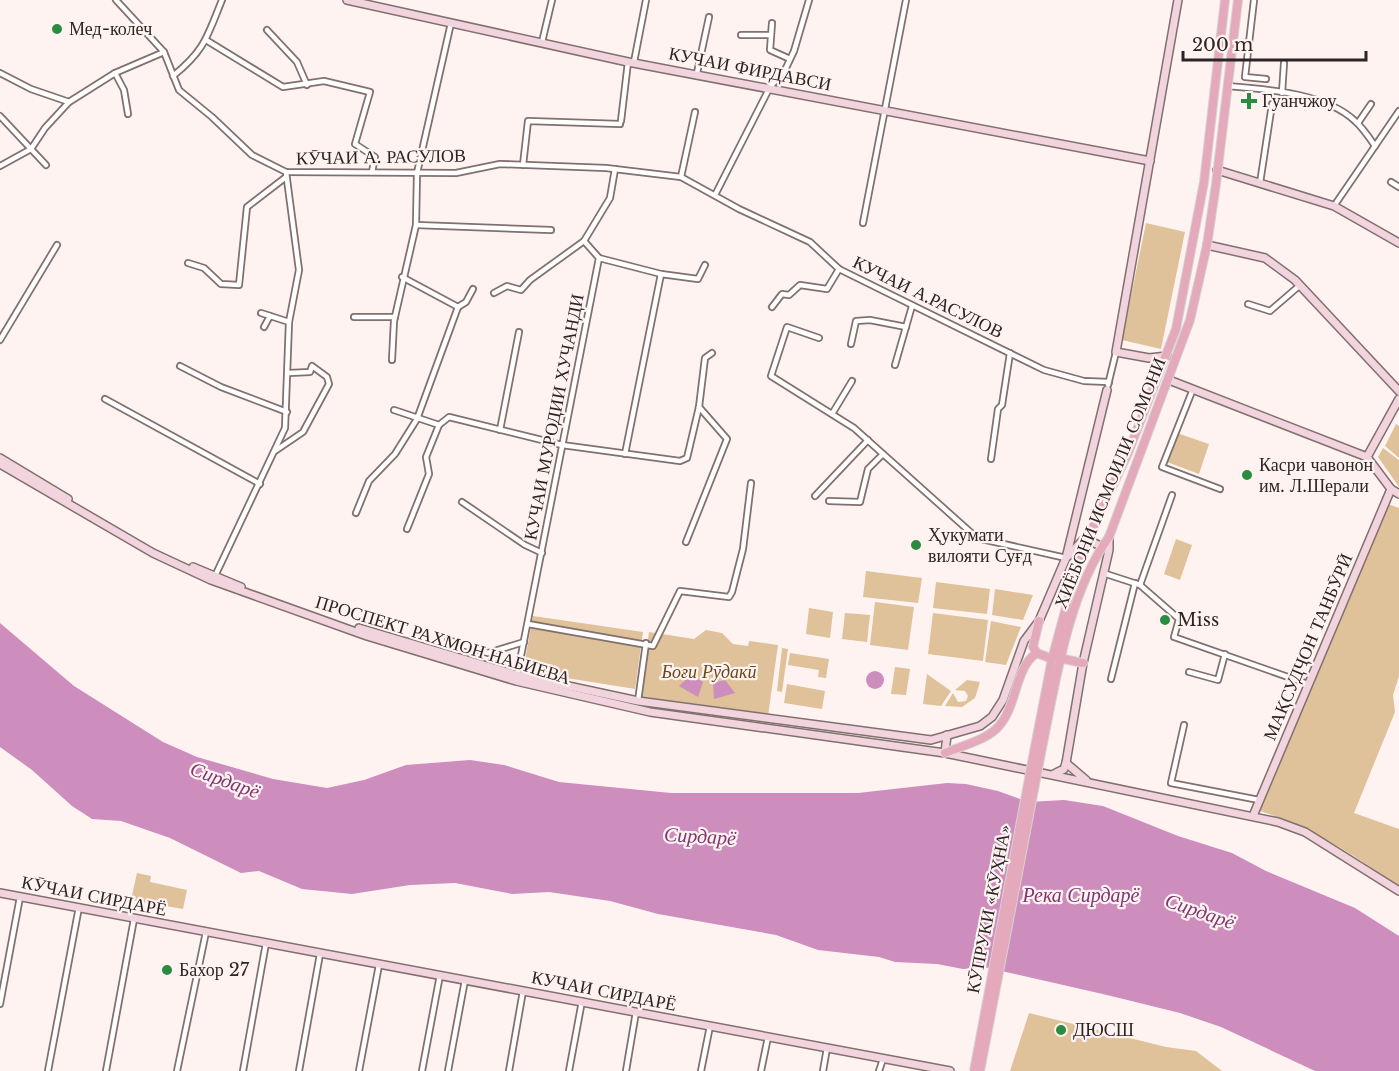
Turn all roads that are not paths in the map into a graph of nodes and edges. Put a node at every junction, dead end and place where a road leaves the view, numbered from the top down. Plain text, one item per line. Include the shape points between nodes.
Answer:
1 (116, 0) edge
2 (222, 0) edge
3 (346, 0) edge
4 (552, 0) edge
5 (646, 0) edge
6 (809, 0) edge
7 (906, 0) edge
8 (1178, 0) edge
9 (1225, 0) edge
10 (1238, 0) edge
11 (1254, 0) edge
12 (709, 17) dead end
13 (451, 22) junction
14 (772, 23) dead end
15 (267, 30) dead end
16 (741, 35) dead end
17 (771, 35) junction
18 (206, 40) junction
19 (542, 42) junction
20 (164, 52) junction
21 (790, 60) junction
22 (631, 62) junction
23 (1284, 63) dead end
24 (0, 73) edge
25 (116, 73) junction
26 (697, 73) junction
27 (173, 76) junction
28 (1266, 79) dead end
29 (307, 85) junction
30 (1227, 86) junction
31 (770, 87) junction
32 (1282, 93) junction
33 (69, 102) junction
34 (1272, 104) dead end
35 (1371, 104) dead end
36 (887, 111) junction
37 (1399, 111) edge
38 (695, 112) dead end
39 (128, 114) dead end
40 (0, 116) edge
41 (1358, 123) junction
42 (1375, 146) junction
43 (31, 149) junction
44 (1150, 161) junction
45 (46, 165) dead end
46 (523, 165) junction
47 (0, 166) edge
48 (615, 169) junction
49 (1217, 170) junction
50 (372, 172) junction
51 (417, 172) junction
52 (286, 175) junction
53 (681, 177) junction
54 (1391, 182) dead end
55 (1260, 183) junction
56 (1399, 187) edge
57 (715, 195) junction
58 (1199, 203) junction
59 (1212, 206) junction
60 (1334, 206) junction
61 (863, 223) dead end
62 (416, 225) junction
63 (551, 230) dead end
64 (584, 241) junction
65 (1399, 243) edge
66 (57, 245) dead end
67 (1207, 245) junction
68 (599, 258) junction
69 (188, 263) dead end
70 (705, 265) dead end
71 (839, 269) junction
72 (661, 274) junction
73 (402, 277) junction
74 (1299, 285) junction
75 (473, 289) dead end
76 (494, 292) dead end
77 (1248, 304) dead end
78 (912, 306) junction
79 (458, 307) junction
80 (772, 307) dead end
81 (261, 313) dead end
82 (270, 316) junction
83 (354, 317) dead end
84 (395, 317) junction
85 (289, 322) junction
86 (264, 327) dead end
87 (906, 327) junction
88 (519, 332) dead end
89 (819, 338) dead end
90 (0, 340) edge
91 (851, 344) dead end
92 (711, 352) dead end
93 (1116, 352) junction
94 (1011, 353) junction
95 (1167, 356) junction
96 (392, 360) dead end
97 (895, 365) dead end
98 (180, 366) dead end
99 (289, 373) junction
100 (1169, 380) junction
101 (852, 381) dead end
102 (1109, 382) junction
103 (1193, 389) junction
104 (1107, 390) joint
105 (1399, 391) edge
106 (105, 399) dead end
107 (1399, 399) edge
108 (699, 407) junction
109 (394, 410) dead end
110 (287, 412) junction
111 (832, 414) junction
112 (417, 419) junction
113 (439, 425) junction
114 (500, 430) junction
115 (868, 440) junction
116 (562, 445) junction
117 (275, 451) junction
118 (625, 454) junction
119 (883, 454) junction
120 (1367, 457) junction
121 (0, 458) edge
122 (991, 459) dead end
123 (0, 464) edge
124 (751, 483) dead end
125 (260, 484) junction
126 (1220, 489) dead end
127 (1391, 489) junction
128 (1399, 494) edge
129 (1172, 495) dead end
130 (815, 496) dead end
131 (829, 501) dead end
132 (462, 502) dead end
133 (356, 513) dead end
134 (407, 529) dead end
135 (1109, 537) junction
136 (1088, 538) junction
137 (686, 542) dead end
138 (1102, 547) junction
139 (542, 553) junction
140 (1066, 558) junction
141 (1103, 573) junction
142 (215, 576) junction
143 (1137, 584) junction
144 (1039, 621) junction
145 (528, 624) junction
146 (448, 640) dead end
147 (524, 642) junction
148 (646, 643) junction
149 (1037, 653) junction
150 (1225, 654) junction
151 (1055, 658) junction
152 (1083, 663) junction
153 (1189, 672) dead end
154 (517, 678) junction
155 (1111, 679) dead end
156 (1308, 684) junction
157 (638, 701) junction
158 (1184, 725) dead end
159 (947, 735) junction
160 (1038, 752) junction
161 (945, 753) junction
162 (1066, 763) junction
163 (1051, 775) junction
164 (1091, 783) junction
165 (1259, 800) junction
166 (1253, 816) junction
167 (1399, 891) edge
168 (0, 893) edge
169 (20, 897) junction
170 (79, 908) junction
171 (134, 919) junction
172 (206, 932) junction
173 (266, 943) junction
174 (320, 954) junction
175 (379, 965) junction
176 (440, 975) junction
177 (465, 980) junction
178 (523, 991) junction
179 (582, 1001) junction
180 (0, 1004) edge
181 (636, 1012) junction
182 (710, 1026) junction
183 (768, 1037) junction
184 (827, 1048) junction
185 (882, 1059) junction
186 (48, 1071) edge
187 (106, 1071) edge
188 (177, 1071) edge
189 (243, 1071) edge
190 (299, 1071) edge
191 (359, 1071) edge
192 (422, 1071) edge
193 (448, 1071) edge
194 (509, 1071) edge
195 (569, 1071) edge
196 (626, 1071) edge
197 (701, 1071) edge
198 (761, 1071) edge
199 (823, 1071) edge
200 (879, 1071) edge
201 (947, 1071) edge
202 (974, 1071) edge
203 (980, 1071) edge

1 - 20 street
2 - 18 street
3 - 13 main road, КУЧАИ ФИРДАВСИ
4 - 19 street
5 - 22 street
6 - 21 street
7 - 36 street
8 - 44 main road
9 - 58 main road
10 - 30 main road, ХИЁБОНИ ИСМОИЛИ СОМОНИ
11 - 28 street via 1245,77
12 - 26 street
13 - 19 main road, КУЧАИ ФИРДАВСИ
13 - 51 street
14 - 17 street
15 - 29 street via 297,62
16 - 17 street
17 - 21 street via 770,51
18 - 27 street via 196,57
18 - 29 street via 274,83 283,87
19 - 22 main road, КУЧАИ ФИРДАВСИ
20 - 25 street
20 - 27 street
21 - 31 street
22 - 26 main road, КУЧАИ ФИРДАВСИ
22 - 46 street via 620,123 528,121
23 - 32 street
24 - 33 street
25 - 33 street
25 - 39 street
26 - 31 main road, КУЧАИ ФИРДАВСИ
27 - 52 street, КӮЧАИ А. РАСУЛОВ via 179,90 252,155
29 - 50 street via 324,81 370,92 355,144 375,157
30 - 32 street
30 - 49 main road, ХИЁБОНИ ИСМОИЛИ СОМОНИ
31 - 36 main road, КУЧАИ ФИРДАВСИ
31 - 57 street
32 - 41 street via 1340,110
33 - 43 street
34 - 55 street
35 - 41 street
36 - 44 main road, КУЧАИ ФИРДАВСИ
36 - 61 street
37 - 42 street
38 - 53 street
40 - 43 street
41 - 42 street
42 - 60 street
43 - 45 street
43 - 47 street
44 - 93 main road
46 - 48 street, КӮЧАИ А. РАСУЛОВ
46 - 51 street, КӮЧАИ А. РАСУЛОВ via 500,164 456,173
48 - 53 street, КӮЧАИ А. РАСУЛОВ
48 - 64 street via 610,198
49 - 55 main road
49 - 59 main road, ХИЁБОНИ ИСМОИЛИ СОМОНИ
50 - 51 street, КӮЧАИ А. РАСУЛОВ
50 - 52 street, КӮЧАИ А. РАСУЛОВ
51 - 62 street
52 - 69 street via 247,207 239,285 221,284 207,270
52 - 85 street via 299,270
53 - 57 street, КӮЧАИ А. РАСУЛОВ
54 - 56 street
55 - 60 main road
57 - 71 street, КУЧАИ А.РАСУЛОВ via 810,242
58 - 59 main road via 1206,201
58 - 95 main road via 1189,266
59 - 67 main road, ХИЁБОНИ ИСМОИЛИ СОМОНИ
60 - 65 main road
62 - 63 street
62 - 73 street
64 - 68 street
64 - 76 street via 521,290 507,286
66 - 90 street
67 - 74 main road via 1265,258
67 - 100 main road, ХИЁБОНИ ИСМОИЛИ СОМОНИ via 1190,320
68 - 72 street
68 - 116 street, КУЧАИ МУРОДИИ ХУЧАНДИ
70 - 72 street via 698,279
71 - 78 street, КУЧАИ А.РАСУЛОВ
71 - 80 street via 828,289 801,285 789,295 782,294
72 - 118 street
73 - 79 street
73 - 84 street
74 - 77 street via 1270,311
74 - 105 main road
75 - 79 street via 466,303
78 - 87 street
78 - 94 street, КУЧАИ А.РАСУЛОВ
79 - 112 street
81 - 82 street
82 - 85 street
82 - 86 street
83 - 84 street
84 - 96 street
85 - 99 street
87 - 91 street via 856,321
87 - 97 street
88 - 114 street
89 - 111 street via 788,327 771,376
92 - 108 street via 705,358
93 - 95 main road via 1149,358
93 - 102 street
94 - 102 street, КУЧАИ А.РАСУЛОВ via 1063,377
94 - 122 street
95 - 136 main road
98 - 110 street via 221,387
99 - 110 street
99 - 117 street via 310,372 312,366 327,377 329,384 303,432
100 - 103 main road
100 - 135 main road, ХИЁБОНИ ИСМОИЛИ СОМОНИ
101 - 111 street
102 - 104 street
103 - 120 main road
103 - 126 street via 1162,467
104 - 140 main road
106 - 125 street
107 - 120 main road
108 - 118 street via 687,458 680,461
108 - 137 street via 727,439
109 - 112 street
110 - 117 street
111 - 115 street
112 - 113 street
112 - 133 street via 395,454 369,481
113 - 114 street via 449,417
113 - 134 street via 426,457 429,474
114 - 116 street
115 - 119 street
115 - 130 street
116 - 118 street
116 - 139 street, КУЧАИ МУРОДИИ ХУЧАНДИ
117 - 125 street
119 - 131 street via 868,469 860,502
119 - 140 street via 977,538
120 - 127 main road
121 - 142 main road, ПРОСПЕКТ РАХМОН НАБИЕВА via 154,548
123 - 154 main road, ПРОСПЕКТ РАХМОН НАБИЕВА via 153,553 210,580 368,636
124 - 148 street via 743,549 729,597 680,591 659,638 653,646
125 - 142 street
127 - 128 main road
127 - 156 main road, МАҚСУДҶОН ТАНБӮРӢ
129 - 143 street
132 - 139 street
135 - 138 main road, ХИЁБОНИ ИСМОИЛИ СОМОНИ
135 - 141 main road
136 - 138 main road
136 - 140 main road
136 - 151 main road
138 - 151 main road, ХИЁБОНИ ИСМОИЛИ СОМОНИ
139 - 145 street, КУЧАИ МУРОДИИ ХУЧАНДИ
140 - 144 main road, ПРОСПЕКТ РАХМОН НАБИЕВА
141 - 143 street
141 - 152 main road
142 - 154 main road, ПРОСПЕКТ РАХМОН НАБИЕВА via 355,627
143 - 150 street via 1179,619 1174,637
143 - 155 street
144 - 149 main road via 1033,644
144 - 159 main road, ПРОСПЕКТ РАХМОН НАБИЕВА via 1024,641 1003,700 992,717 980,726
145 - 147 street, КУЧАИ МУРОДИИ ХУЧАНДИ
145 - 148 street
146 - 147 street via 488,653
147 - 154 street, КУЧАИ МУРОДИИ ХУЧАНДИ
148 - 157 street
149 - 151 main road
149 - 161 main road via 1028,660 1004,720 994,731
150 - 153 street via 1218,680
150 - 156 street
151 - 152 main road
151 - 160 main road
152 - 162 main road
154 - 157 main road, ПРОСПЕКТ РАХМОН НАБИЕВА
154 - 161 main road, ПРОСПЕКТ РАХМОН НАБИЕВА via 650,712
156 - 165 main road, МАҚСУДҶОН ТАНБӮРӢ
157 - 159 main road, ПРОСПЕКТ РАХМОН НАБИЕВА via 931,740
158 - 165 street via 1171,783
159 - 161 main road
160 - 202 main road, КӮПРУКИ «КӮҲНА», bridge
160 - 203 main road, КӮПРУКИ «КӮҲНА», bridge
161 - 163 main road, ПРОСПЕКТ РАХМОН НАБИЕВА
162 - 163 main road via 1064,769
162 - 164 main road
163 - 164 main road, ПРОСПЕКТ РАХМОН НАБИЕВА
164 - 166 main road, ПРОСПЕКТ РАХМОН НАБИЕВА
165 - 166 main road, МАҚСУДҶОН ТАНБӮРӢ
166 - 167 main road, ПРОСПЕКТ РАХМОН НАБИЕВА via 1305,832
168 - 169 main road, КӮЧАИ СИРДАРЁ
169 - 170 main road, КӮЧАИ СИРДАРЁ
169 - 180 street
170 - 171 main road, КӮЧАИ СИРДАРЁ
170 - 186 street
171 - 172 main road, КӮЧАИ СИРДАРЁ
171 - 187 street
172 - 173 main road, КУЧАИ СИРДАРЁ
172 - 188 street
173 - 174 main road, КУЧАИ СИРДАРЁ
173 - 189 street
174 - 175 main road, КУЧАИ СИРДАРЁ
174 - 190 street
175 - 176 main road, КУЧАИ СИРДАРЁ
175 - 191 street
176 - 177 main road, КУЧАИ СИРДАРЁ
176 - 192 street
177 - 178 main road, КУЧАИ СИРДАРЁ
177 - 193 street
178 - 179 main road, КУЧАИ СИРДАРЁ
178 - 194 street
179 - 181 main road, КУЧАИ СИРДАРЁ
179 - 195 street
181 - 182 main road, КУЧАИ СИРДАРЁ
181 - 196 street
182 - 183 main road, КУЧАИ СИРДАРЁ
182 - 197 street
183 - 184 main road, КУЧАИ СИРДАРЁ
183 - 198 street
184 - 185 main road, КУЧАИ СИРДАРЁ
184 - 199 street
185 - 200 street
185 - 201 main road, КУЧАИ СИРДАРЁ

